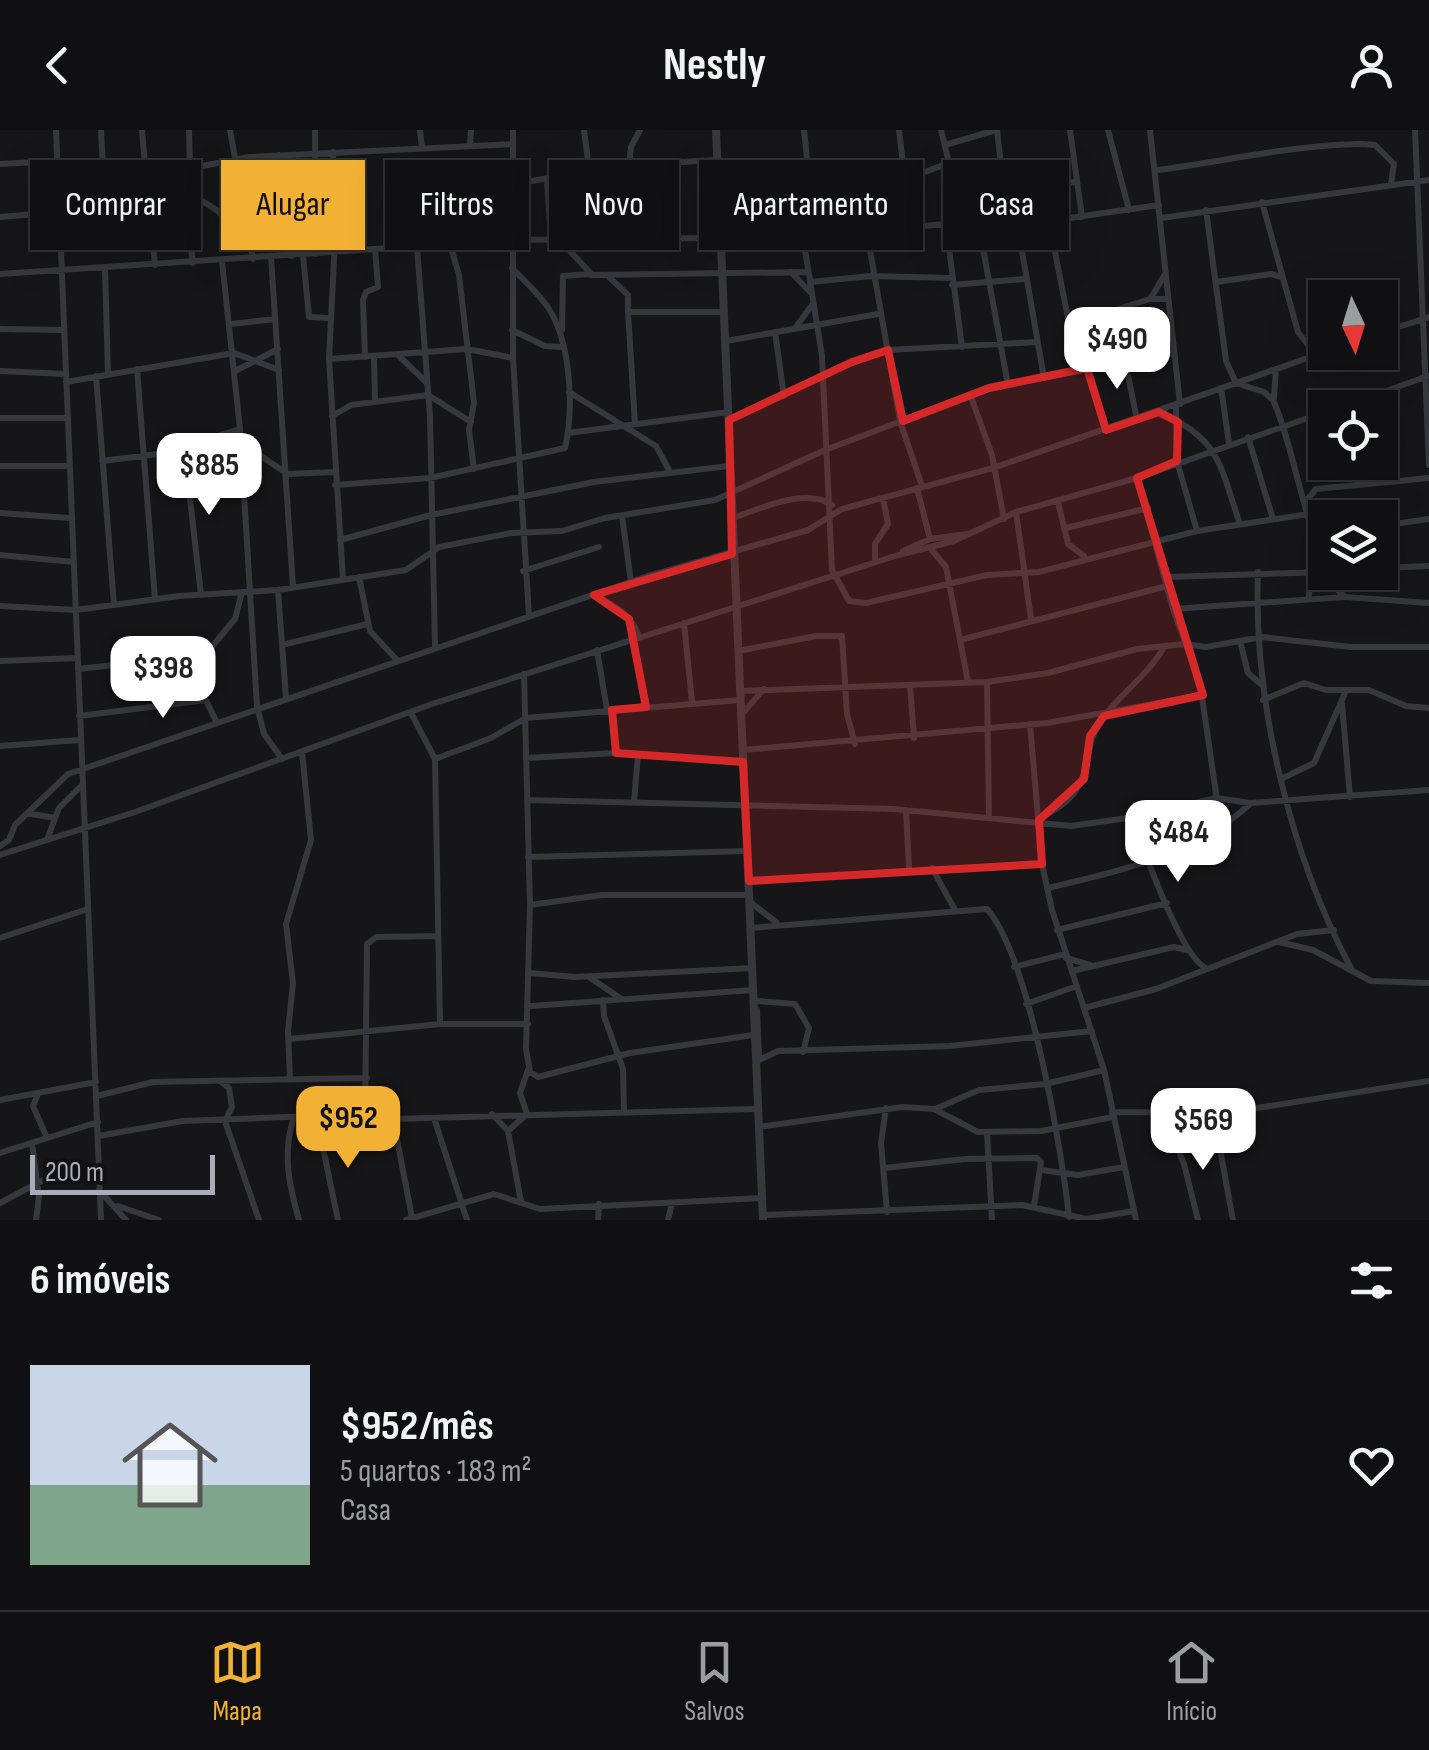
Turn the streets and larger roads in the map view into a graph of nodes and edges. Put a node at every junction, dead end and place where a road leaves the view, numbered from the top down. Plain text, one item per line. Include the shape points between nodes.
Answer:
1 (56, 130) edge
2 (101, 130) edge
3 (142, 130) edge
4 (189, 130) edge
5 (230, 130) edge
6 (316, 130) edge
7 (420, 130) edge
8 (470, 130) edge
9 (513, 130) edge
10 (584, 130) edge
11 (640, 130) edge
12 (716, 130) edge
13 (804, 130) edge
14 (898, 130) edge
15 (941, 130) edge
16 (997, 130) edge
17 (1070, 130) edge
18 (1108, 130) edge
19 (1416, 130) edge
20 (1153, 131) edge
21 (512, 144) junction
22 (945, 145) junction
23 (470, 146) junction
24 (422, 148) junction
25 (316, 152) junction
26 (333, 152) junction
27 (279, 154) junction
28 (56, 160) edge
29 (102, 160) edge
30 (145, 160) edge
31 (190, 160) edge
32 (232, 160) joint
33 (316, 160) edge
34 (333, 160) edge
35 (512, 160) edge
36 (588, 160) edge
37 (629, 160) edge
38 (716, 160) edge
39 (807, 160) edge
40 (902, 160) edge
41 (948, 160) edge
42 (1000, 160) edge
43 (30, 162) edge
44 (0, 164) edge
45 (1158, 170) junction
46 (1429, 172) edge
47 (547, 179) joint
48 (1423, 181) edge
49 (529, 182) edge
50 (1075, 182) junction
51 (1069, 183) edge
52 (1391, 184) junction
53 (1418, 198) junction
54 (201, 200) edge
55 (1262, 202) junction
56 (1160, 205) junction
57 (1429, 205) edge
58 (549, 210) edge
59 (1129, 210) junction
60 (1206, 210) junction
61 (1429, 214) edge
62 (30, 216) edge
63 (0, 217) edge
64 (1082, 218) junction
65 (1161, 218) junction
66 (1069, 219) edge
67 (1420, 219) junction
68 (375, 249) junction
69 (385, 249) edge
70 (59, 250) edge
71 (154, 250) edge
72 (191, 250) edge
73 (251, 250) edge
74 (316, 250) edge
75 (332, 250) edge
76 (417, 250) edge
77 (452, 250) edge
78 (512, 250) edge
79 (569, 250) edge
80 (721, 250) edge
81 (805, 250) edge
82 (869, 250) edge
83 (948, 250) edge
84 (983, 250) edge
85 (1022, 250) edge
86 (1055, 250) edge
87 (332, 253) junction
88 (316, 254) junction
89 (252, 255) junction
90 (303, 255) junction
91 (292, 256) junction
92 (271, 257) junction
93 (222, 262) junction
94 (193, 263) junction
95 (156, 265) junction
96 (511, 267) junction
97 (105, 268) junction
98 (59, 270) junction
99 (790, 272) junction
100 (808, 272) junction
101 (1165, 273) junction
102 (0, 274) edge
103 (592, 274) junction
104 (608, 276) junction
105 (723, 276) junction
106 (871, 276) junction
107 (1282, 277) junction
108 (1025, 279) junction
109 (951, 281) junction
110 (810, 282) junction
111 (1216, 282) junction
112 (989, 283) junction
113 (811, 293) junction
114 (1168, 298) junction
115 (1150, 299) junction
116 (813, 304) junction
117 (628, 312) junction
118 (724, 312) junction
119 (878, 314) junction
120 (1427, 317) edge
121 (329, 318) junction
122 (276, 320) junction
123 (230, 324) junction
124 (817, 326) junction
125 (796, 327) junction
126 (1398, 327) edge
127 (0, 329) edge
128 (63, 330) junction
129 (512, 330) junction
130 (775, 332) junction
131 (562, 335) junction
132 (726, 340) junction
133 (1037, 342) junction
134 (1308, 345) edge
135 (1001, 346) junction
136 (564, 347) junction
137 (962, 347) junction
138 (278, 349) junction
139 (468, 349) junction
140 (888, 350) junction
141 (234, 353) junction
142 (1174, 353) junction
143 (423, 354) junction
144 (400, 356) junction
145 (370, 357) junction
146 (255, 358) junction
147 (513, 358) junction
148 (1308, 358) edge
149 (330, 359) junction
150 (1125, 360) junction
151 (1087, 368) junction
152 (138, 369) junction
153 (1276, 369) junction
154 (1078, 370) junction
155 (0, 371) edge
156 (235, 371) junction
157 (280, 371) junction
158 (108, 373) junction
159 (96, 376) junction
160 (1428, 376) edge
161 (822, 377) junction
162 (66, 378) junction
163 (1044, 378) junction
164 (427, 383) junction
165 (1236, 383) junction
166 (1008, 385) junction
167 (1221, 388) junction
168 (567, 390) junction
169 (1389, 390) edge
170 (428, 395) junction
171 (784, 396) junction
172 (970, 397) junction
173 (1274, 400) junction
174 (375, 401) junction
175 (1178, 405) junction
176 (1159, 412) junction
177 (332, 416) junction
178 (729, 416) junction
179 (0, 418) edge
180 (66, 418) junction
181 (1308, 418) edge
182 (568, 419) junction
183 (1138, 420) junction
184 (471, 422) junction
185 (900, 422) junction
186 (1178, 422) junction
187 (630, 424) junction
188 (1285, 426) junction
189 (240, 429) junction
190 (585, 430) junction
191 (1106, 430) junction
192 (568, 432) junction
193 (1248, 436) junction
194 (1229, 443) junction
195 (241, 444) junction
196 (184, 446) junction
197 (1214, 449) junction
198 (825, 450) junction
199 (144, 456) junction
200 (517, 459) junction
201 (102, 461) junction
202 (1177, 461) junction
203 (1429, 465) edge
204 (0, 466) edge
205 (68, 466) junction
206 (730, 466) junction
207 (993, 468) junction
208 (474, 469) junction
209 (334, 472) junction
210 (670, 472) junction
211 (288, 474) junction
212 (430, 478) junction
213 (1138, 478) junction
214 (1429, 478) edge
215 (335, 485) junction
216 (920, 487) junction
217 (730, 494) junction
218 (520, 497) junction
219 (883, 498) junction
220 (1306, 500) junction
221 (1058, 502) junction
222 (830, 504) junction
223 (1148, 508) junction
224 (842, 509) junction
225 (1308, 509) edge
226 (0, 512) edge
227 (1016, 512) junction
228 (1308, 514) edge
229 (431, 515) junction
230 (622, 516) junction
231 (831, 517) junction
232 (70, 518) junction
233 (1004, 518) junction
234 (730, 519) junction
235 (1273, 519) junction
236 (1429, 519) edge
237 (1398, 523) edge
238 (1240, 524) junction
239 (1066, 528) junction
240 (1197, 531) junction
241 (521, 535) junction
242 (1158, 539) junction
243 (340, 540) junction
244 (930, 544) junction
245 (599, 547) dead end
246 (432, 549) junction
247 (732, 554) junction
248 (0, 555) edge
249 (1085, 557) junction
250 (74, 562) junction
251 (875, 562) junction
252 (1429, 566) edge
253 (1398, 567) edge
254 (524, 570) junction
255 (1027, 572) junction
256 (1258, 572) junction
257 (1308, 574) edge
258 (360, 576) junction
259 (1165, 576) junction
260 (832, 577) junction
261 (343, 579) junction
262 (630, 582) junction
263 (948, 582) junction
264 (1167, 586) junction
265 (293, 587) junction
266 (252, 590) junction
267 (278, 590) junction
268 (1310, 590) edge
269 (1339, 590) edge
270 (242, 592) junction
271 (201, 594) junction
272 (594, 595) junction
273 (1345, 598) junction
274 (1308, 599) junction
275 (155, 600) junction
276 (1258, 602) junction
277 (1429, 603) edge
278 (114, 605) junction
279 (0, 606) edge
280 (734, 608) junction
281 (1173, 609) junction
282 (76, 610) junction
283 (529, 616) junction
284 (1031, 618) junction
285 (684, 623) junction
286 (367, 624) junction
287 (1262, 637) junction
288 (636, 638) junction
289 (960, 640) junction
290 (1240, 641) junction
291 (1184, 644) junction
292 (282, 645) junction
293 (435, 646) junction
294 (1165, 646) junction
295 (1429, 647) edge
296 (597, 650) junction
297 (737, 652) junction
298 (77, 658) junction
299 (397, 660) junction
300 (0, 661) edge
301 (78, 669) junction
302 (524, 674) junction
303 (968, 682) junction
304 (987, 682) junction
305 (847, 685) junction
306 (910, 685) junction
307 (1262, 686) junction
308 (764, 689) junction
309 (1346, 691) junction
310 (1203, 694) junction
311 (740, 695) junction
312 (286, 698) junction
313 (1262, 700) junction
314 (692, 702) junction
315 (1342, 703) junction
316 (257, 706) junction
317 (646, 707) junction
318 (1429, 708) edge
319 (610, 710) junction
320 (411, 714) junction
321 (79, 716) junction
322 (741, 716) junction
323 (1104, 716) junction
324 (526, 718) junction
325 (216, 721) junction
326 (1030, 724) junction
327 (986, 728) junction
328 (914, 738) junction
329 (80, 740) junction
330 (856, 744) junction
331 (0, 746) edge
332 (743, 750) junction
333 (302, 752) junction
334 (616, 753) junction
335 (638, 755) junction
336 (526, 758) junction
337 (282, 759) junction
338 (434, 759) junction
339 (743, 762) junction
340 (81, 770) junction
341 (1281, 780) junction
342 (82, 786) junction
343 (1429, 790) edge
344 (1216, 798) junction
345 (1350, 798) junction
346 (526, 800) junction
347 (634, 802) junction
348 (745, 802) junction
349 (1289, 802) junction
350 (1250, 803) junction
351 (906, 810) junction
352 (30, 814) junction
353 (1135, 817) junction
354 (55, 818) junction
355 (988, 818) junction
356 (1039, 820) junction
357 (83, 827) junction
358 (1221, 828) junction
359 (48, 838) junction
360 (0, 846) edge
361 (748, 850) junction
362 (0, 855) edge
363 (528, 858) junction
364 (1042, 864) junction
365 (1149, 864) junction
366 (909, 868) junction
367 (932, 868) junction
368 (749, 881) junction
369 (1048, 888) junction
370 (1162, 892) junction
371 (750, 899) junction
372 (1168, 903) junction
373 (1153, 904) junction
374 (530, 905) junction
375 (88, 909) junction
376 (955, 910) junction
377 (778, 923) junction
378 (1330, 927) junction
379 (752, 928) junction
380 (1056, 930) junction
381 (438, 936) junction
382 (0, 938) edge
383 (1277, 942) junction
384 (1188, 951) junction
385 (1065, 956) junction
386 (1091, 965) junction
387 (1014, 967) junction
388 (754, 968) junction
389 (1204, 968) junction
390 (1351, 968) junction
391 (1072, 971) junction
392 (530, 972) junction
393 (588, 977) junction
394 (1429, 983) edge
395 (1077, 986) junction
396 (754, 995) junction
397 (620, 998) junction
398 (603, 1000) junction
399 (1026, 1004) junction
400 (530, 1006) junction
401 (1084, 1008) junction
402 (440, 1024) junction
403 (528, 1024) junction
404 (1092, 1031) junction
405 (364, 1032) junction
406 (757, 1034) junction
407 (288, 1039) junction
408 (1037, 1040) junction
409 (778, 1050) junction
410 (803, 1052) junction
411 (618, 1055) junction
412 (758, 1060) junction
413 (529, 1066) junction
414 (1104, 1070) junction
415 (754, 1073) junction
416 (367, 1078) junction
417 (290, 1079) junction
418 (219, 1080) junction
419 (1429, 1081) edge
420 (96, 1082) junction
421 (1045, 1084) junction
422 (39, 1092) junction
423 (96, 1096) junction
424 (0, 1100) edge
425 (958, 1102) junction
426 (886, 1108) junction
427 (755, 1109) junction
428 (934, 1109) junction
429 (875, 1110) junction
430 (1163, 1110) junction
431 (624, 1112) junction
432 (492, 1114) junction
433 (526, 1114) junction
434 (1113, 1114) junction
435 (1208, 1114) junction
436 (334, 1116) junction
437 (294, 1117) junction
438 (365, 1117) junction
439 (438, 1119) junction
440 (881, 1120) junction
441 (225, 1121) junction
442 (98, 1122) junction
443 (961, 1123) junction
444 (756, 1127) junction
445 (1055, 1128) junction
446 (508, 1131) junction
447 (987, 1132) junction
448 (98, 1136) junction
449 (47, 1138) junction
450 (32, 1142) junction
451 (0, 1153) edge
452 (990, 1160) junction
453 (99, 1166) junction
454 (1124, 1167) junction
455 (884, 1168) junction
456 (1040, 1170) junction
457 (1064, 1172) junction
458 (37, 1186) junction
459 (99, 1190) junction
460 (762, 1198) junction
461 (460, 1201) junction
462 (0, 1203) edge
463 (672, 1203) junction
464 (521, 1204) junction
465 (599, 1204) junction
466 (118, 1206) junction
467 (992, 1206) junction
468 (1034, 1206) junction
469 (887, 1212) junction
470 (1135, 1216) edge
471 (1069, 1217) junction
472 (763, 1218) edge
473 (409, 1219) edge
474 (36, 1220) edge
475 (101, 1220) edge
476 (126, 1220) edge
477 (159, 1220) edge
478 (260, 1220) edge
479 (300, 1220) edge
480 (338, 1220) edge
481 (467, 1220) edge
482 (598, 1220) edge
483 (668, 1220) edge
484 (992, 1220) edge
485 (1198, 1220) edge
486 (1232, 1220) edge

1 - 28 street
2 - 29 street
3 - 30 street
4 - 31 street
5 - 32 street
6 - 25 street
7 - 24 street
8 - 23 street
9 - 21 street
10 - 36 street
11 - 37 street
12 - 38 street
13 - 39 street
14 - 40 street
15 - 22 street
16 - 22 street
16 - 42 street
17 - 50 street
18 - 59 street
19 - 48 street
20 - 45 street
21 - 23 street
21 - 35 street
22 - 41 street
23 - 24 street
24 - 26 street
25 - 26 street
25 - 27 street
25 - 33 street
26 - 34 street
27 - 32 street
27 - 91 street
43 - 44 street
45 - 52 street via 1361,144 1375,146 1394,164
45 - 56 street
46 - 48 street
47 - 49 street
47 - 58 street
48 - 52 street
48 - 53 street
50 - 51 street
50 - 64 street
52 - 55 street
53 - 57 street
53 - 67 street
54 - 89 street via 218,210
55 - 60 street
55 - 107 street
56 - 59 street
56 - 65 street
59 - 64 street
60 - 65 street
60 - 111 street
61 - 67 street
62 - 63 street
64 - 66 street
65 - 101 street
67 - 120 street
68 - 69 street
68 - 87 street
68 - 145 street via 378,287 363,300
70 - 98 street
71 - 95 street
72 - 94 street
73 - 89 street
74 - 88 street
75 - 87 street
76 - 143 street
77 - 139 street
78 - 96 street
79 - 103 street
80 - 105 street
81 - 100 street
82 - 106 street
83 - 109 street
84 - 112 street
85 - 108 street
86 - 154 street
87 - 88 street
87 - 121 street
88 - 90 street
89 - 92 street
89 - 93 street
90 - 91 street
90 - 121 street via 308,317
91 - 92 street
92 - 122 street
93 - 94 street
93 - 123 street
94 - 95 street
95 - 97 street
96 - 129 street
96 - 131 street
97 - 98 street
97 - 158 street
98 - 102 street
98 - 128 street
99 - 100 street
99 - 105 street
99 - 113 street
100 - 110 street
101 - 114 street
101 - 115 street
103 - 104 street
103 - 131 street via 563,276
104 - 105 street
104 - 117 street via 628,296
105 - 118 street
106 - 109 street
106 - 110 street
106 - 119 street
107 - 111 street
107 - 134 street
108 - 112 street
108 - 133 street
109 - 112 street
109 - 137 street
110 - 113 street
111 - 165 street via 1224,350
112 - 135 street
113 - 116 street
114 - 115 street
114 - 142 street
115 - 150 street via 1115,310
116 - 124 street
116 - 125 street
117 - 118 street
117 - 187 street
118 - 132 street
119 - 124 street
119 - 140 street
120 - 126 street
120 - 160 street
121 - 149 street
122 - 123 street
122 - 138 street
123 - 141 street
124 - 125 street
124 - 161 street
125 - 130 street
127 - 128 street
128 - 162 street
129 - 136 street
129 - 147 street
130 - 132 street
130 - 171 street
131 - 136 street
132 - 178 street
133 - 135 street
133 - 163 street
135 - 137 street
135 - 166 street
136 - 168 street
137 - 140 street
138 - 146 street
138 - 157 street
139 - 143 street
139 - 147 street
139 - 184 street
140 - 161 street
140 - 185 street
141 - 146 street
141 - 152 street
141 - 156 street
142 - 150 street
142 - 175 street
143 - 144 street
143 - 164 street
144 - 145 street
144 - 164 street
145 - 149 street
145 - 174 street
146 - 156 street
146 - 157 street
147 - 200 street
148 - 153 street
149 - 177 street
150 - 151 street
150 - 183 street
151 - 154 street
151 - 191 street
152 - 158 street
152 - 199 street
153 - 165 street
153 - 173 street
154 - 163 street
155 - 162 street
156 - 189 street
157 - 211 street
158 - 159 street
159 - 162 street
159 - 201 street
160 - 169 street
160 - 203 street
161 - 171 street
161 - 198 street
162 - 180 street
163 - 166 street
164 - 170 street
165 - 167 street
165 - 173 street
166 - 172 street
167 - 175 street
167 - 194 street
168 - 182 street
168 - 187 street
170 - 174 street
170 - 184 street
170 - 212 street
171 - 178 street
172 - 185 street
172 - 207 street
173 - 188 street
174 - 177 street via 350,404
175 - 176 street
175 - 186 street
176 - 183 street
176 - 186 street
177 - 209 street
178 - 187 street
178 - 206 street
179 - 180 street
180 - 205 street
181 - 188 street
182 - 190 street
182 - 192 street
183 - 191 street
184 - 208 street
185 - 198 street
185 - 216 street
186 - 197 street
186 - 202 street
187 - 190 street
187 - 210 street via 656,446
188 - 193 street
188 - 220 street
189 - 195 street
189 - 196 street
190 - 192 street
191 - 207 street
192 - 200 street via 561,451
193 - 194 street
193 - 235 street
194 - 197 street
195 - 211 street
195 - 266 street
196 - 199 street
196 - 271 street
197 - 202 street
197 - 238 street
198 - 217 street
198 - 222 street
199 - 201 street
199 - 275 street
200 - 208 street
200 - 218 street
201 - 278 street
202 - 213 street
202 - 240 street
204 - 205 street
205 - 232 street
206 - 210 street
206 - 217 street
207 - 216 street
207 - 233 street
208 - 212 street
209 - 211 street
209 - 215 street
210 - 218 street
211 - 265 street
212 - 215 street
212 - 229 street
213 - 221 street
213 - 223 street
214 - 220 street via 1316,490
215 - 243 street
216 - 219 street
216 - 244 street
217 - 230 street
217 - 234 street
218 - 229 street
218 - 241 street
219 - 224 street
219 - 251 street via 888,524 875,544
220 - 225 street
221 - 227 street
221 - 239 street
222 - 224 street
222 - 231 street
222 - 234 street via 799,499
223 - 239 street
223 - 242 street
224 - 231 street
226 - 232 street
227 - 233 street
227 - 255 street
228 - 235 street
229 - 243 street
229 - 246 street
230 - 241 street
230 - 262 street
231 - 247 street
231 - 260 street
232 - 250 street
233 - 244 street via 974,534
234 - 247 street
235 - 238 street
236 - 237 street
238 - 240 street
239 - 249 street via 1070,547
240 - 242 street
241 - 246 street
241 - 254 street
242 - 249 street
242 - 259 street
243 - 261 street
244 - 251 street
244 - 263 street
245 - 254 street
246 - 258 street via 414,567
246 - 293 street
247 - 262 street
247 - 280 street
248 - 250 street
249 - 255 street
250 - 282 street
251 - 260 street
252 - 253 street
254 - 283 street
255 - 263 street
255 - 284 street
256 - 257 street
256 - 259 street
256 - 276 street
258 - 261 street
258 - 286 street
259 - 264 street
260 - 263 street via 846,598 859,603
260 - 280 street
261 - 265 street
262 - 272 street
263 - 289 street
264 - 281 street
264 - 284 street
265 - 267 street
266 - 267 street
266 - 270 street
266 - 316 street
267 - 292 street
268 - 274 street
269 - 273 street
270 - 271 street
270 - 301 street via 235,619 205,655
271 - 275 street
272 - 283 street
272 - 288 street via 626,615
273 - 274 street
273 - 277 street
274 - 276 street
275 - 278 street
276 - 281 street
276 - 287 street
278 - 282 street
279 - 282 street
280 - 285 street
280 - 297 street
281 - 291 street
282 - 298 street
283 - 293 street
284 - 289 street
285 - 288 street
285 - 314 street
286 - 292 street
286 - 299 street
287 - 290 street
287 - 295 street
287 - 307 street
288 - 296 street
288 - 317 street
289 - 303 street
290 - 291 street
290 - 307 street via 1248,672
291 - 294 street
291 - 310 street
292 - 312 street
293 - 299 street
294 - 304 street
294 - 323 street
296 - 302 street
296 - 319 street
297 - 305 street via 838,634
297 - 311 street
298 - 300 street
298 - 301 street
299 - 312 street
301 - 321 street
302 - 320 street
302 - 324 street
303 - 304 street
303 - 306 street
304 - 327 street
305 - 306 street
305 - 308 street
305 - 330 street
306 - 328 street
307 - 313 street
308 - 311 street
308 - 322 street
309 - 313 street via 1304,683
309 - 315 street
309 - 318 street via 1368,690
310 - 323 street
310 - 344 street
311 - 314 street
311 - 322 street
312 - 316 street
313 - 341 street
314 - 317 street
315 - 341 street via 1314,763
315 - 345 street
316 - 325 street
316 - 337 street via 264,734
317 - 319 street
319 - 324 street
319 - 334 street
320 - 333 street
320 - 338 street
321 - 325 street via 206,700
321 - 329 street
322 - 332 street
323 - 326 street
323 - 356 street via 1091,735 1084,779
324 - 336 street
324 - 338 street
325 - 340 street
326 - 327 street
326 - 356 street
327 - 328 street
327 - 355 street
328 - 330 street
329 - 331 street
329 - 340 street
330 - 332 street
332 - 339 street
333 - 337 street
333 - 407 street via 311,840 286,924 293,983
334 - 335 street
334 - 336 street
335 - 339 street
335 - 347 street
336 - 346 street
337 - 357 street
338 - 381 street
339 - 348 street
340 - 342 street
340 - 352 street via 65,776
341 - 349 street
342 - 354 street
342 - 357 street
343 - 345 street
344 - 350 street
344 - 353 street
344 - 358 street
345 - 349 street
346 - 347 street
346 - 363 street
347 - 348 street
348 - 351 street
348 - 361 street
349 - 350 street
349 - 378 street
350 - 358 street
351 - 355 street
351 - 366 street
352 - 354 street
352 - 360 street
353 - 356 street via 1086,826
353 - 365 street
354 - 359 street
355 - 356 street
356 - 364 street
357 - 359 street
357 - 375 street
358 - 365 street
359 - 362 street
361 - 363 street
361 - 368 street
363 - 374 street
364 - 367 street
364 - 369 street
365 - 369 street
365 - 370 street
366 - 367 street
366 - 368 street
367 - 376 street
368 - 371 street
369 - 380 street
370 - 372 street
370 - 373 street
371 - 374 street via 602,896
371 - 377 street
371 - 379 street
372 - 373 street
372 - 384 street
373 - 380 street
374 - 392 street
375 - 382 street
375 - 420 street
376 - 377 street
376 - 387 street via 987,910
377 - 379 street
378 - 383 street
378 - 390 street
379 - 388 street
380 - 385 street
381 - 402 street
381 - 405 street via 370,940
383 - 389 street
383 - 390 street
384 - 386 street via 1174,947
384 - 389 street
385 - 386 street
385 - 387 street
385 - 391 street
386 - 391 street
387 - 399 street
388 - 393 street
388 - 396 street
389 - 401 street
390 - 394 street via 1377,982
391 - 395 street
392 - 393 street
392 - 400 street
393 - 397 street
395 - 399 street
395 - 401 street
396 - 397 street
396 - 406 street
396 - 410 street via 795,1004 809,1032
397 - 398 street
398 - 400 street
398 - 411 street
399 - 408 street
400 - 403 street
401 - 404 street
402 - 403 street
402 - 405 street
403 - 413 street
404 - 408 street
404 - 414 street
405 - 407 street
405 - 416 street
406 - 409 street
406 - 411 street
406 - 412 street
406 - 415 street
407 - 417 street
408 - 410 street
408 - 421 street
409 - 410 street
409 - 412 street
411 - 413 street via 538,1077
411 - 431 street
412 - 415 street
413 - 433 street via 520,1093
414 - 421 street
414 - 434 street
415 - 427 street
416 - 417 street
416 - 438 street
417 - 418 street
418 - 423 street via 152,1082
418 - 441 street via 229,1088 232,1107
419 - 435 street
420 - 422 street
420 - 423 street
421 - 425 street via 979,1090
421 - 445 street
422 - 424 street
422 - 449 street via 33,1106
423 - 442 street
425 - 428 street
425 - 443 street
426 - 428 street
426 - 429 street
426 - 440 street
427 - 431 street
427 - 444 street
428 - 443 street
429 - 440 street
429 - 444 street
430 - 434 street
430 - 435 street
430 - 485 street
431 - 433 street
432 - 433 street
432 - 439 street
432 - 446 street
433 - 446 street
434 - 445 street
434 - 454 street
435 - 486 street
436 - 437 street
436 - 438 street
436 - 480 street via 320,1134
437 - 441 street
437 - 479 street via 288,1175
438 - 439 street
438 - 473 street via 397,1139
439 - 461 street
440 - 455 street
441 - 448 street
441 - 478 street
442 - 448 street
442 - 449 street
443 - 447 street
444 - 460 street
445 - 447 street
445 - 457 street
446 - 464 street
447 - 452 street
448 - 453 street
449 - 450 street
450 - 451 street
450 - 458 street
452 - 455 street
452 - 456 street via 1036,1158
452 - 467 street
453 - 458 street via 51,1176
453 - 459 street
454 - 457 street via 1090,1175
454 - 470 street
455 - 469 street
456 - 457 street
456 - 468 street
457 - 471 street
458 - 462 street
458 - 474 street
459 - 466 street
459 - 475 street
460 - 463 street
460 - 472 street
461 - 464 street via 494,1194
461 - 473 street
461 - 481 street
463 - 465 street
463 - 483 street
464 - 465 street
465 - 482 street
466 - 476 street
466 - 477 street
467 - 468 street
467 - 469 street
467 - 484 street
468 - 471 street
469 - 472 street
470 - 471 street

